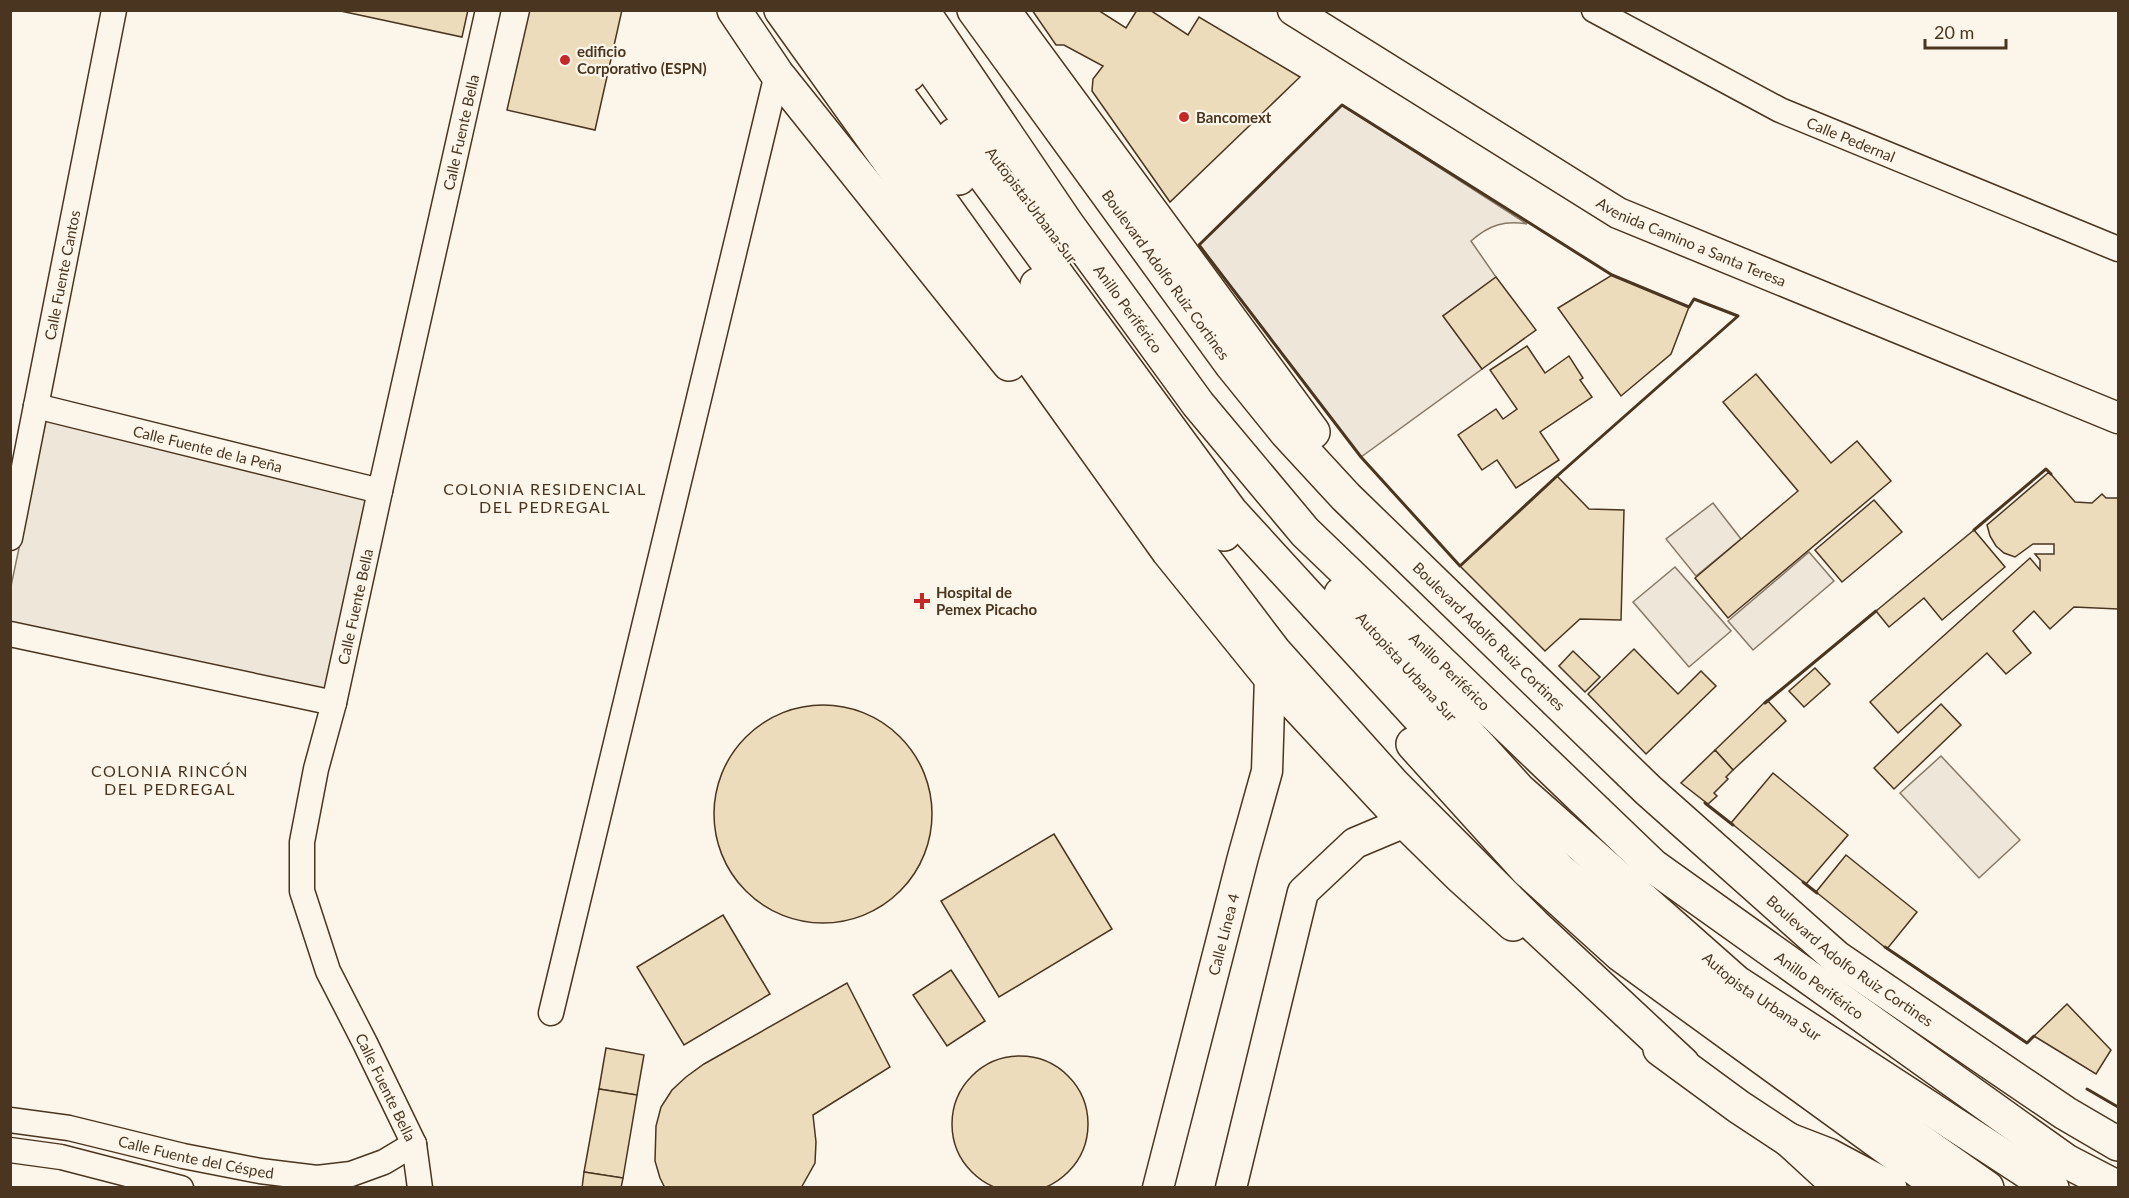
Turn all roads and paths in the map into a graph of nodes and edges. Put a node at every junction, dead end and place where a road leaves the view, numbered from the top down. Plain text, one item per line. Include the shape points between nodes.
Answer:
1 (114, 10) edge
2 (488, 10) edge
3 (734, 10) edge
4 (781, 10) edge
5 (804, 10) edge
6 (836, 10) edge
7 (862, 10) edge
8 (891, 10) edge
9 (922, 10) edge
10 (974, 10) edge
11 (1003, 10) edge
12 (1293, 10) edge
13 (1594, 10) edge
14 (777, 75) junction
15 (2118, 249) edge
16 (36, 406) junction
17 (2118, 418) edge
18 (380, 491) junction
19 (10, 538) edge
20 (1168, 551) junction
21 (1429, 576) junction
22 (10, 634) edge
23 (1270, 676) junction
24 (334, 703) junction
25 (1405, 822) junction
26 (551, 1013) dead end
27 (1683, 1064) junction
28 (10, 1120) edge
29 (1789, 1140) junction
30 (414, 1144) junction
31 (2118, 1144) edge
32 (10, 1150) edge
33 (183, 1156) junction
34 (2059, 1174) edge
35 (1827, 1180) edge
36 (2118, 1180) edge
37 (178, 1187) edge
38 (420, 1188) edge
39 (1158, 1188) edge
40 (1231, 1188) edge
41 (1854, 1188) edge
42 (1890, 1188) edge
43 (1942, 1188) edge
44 (1987, 1188) edge
45 (2118, 1188) edge

1 - 16 street, Calle Fuente Cantos
2 - 18 street, Calle Fuente Bella
3 - 14 main road
4 - 20 main road
5 - 27 main road via 1070,382 1274,651 1394,785 1534,925
6 - 43 main road via 1189,495 1527,870 1621,955
7 - 44 main road, Autopista Urbana Sur via 1231,512 1559,870 1765,1032
8 - 34 main road, Autopista Urbana Sur via 983,141 1234,476 1518,790 1736,982
9 - 34 main road, Anillo Periférico via 1067,224 1198,404 1305,532 1653,866
10 - 21 main road, Boulevard Adolfo Ruiz Cortines via 1231,364 1346,496
11 - 21 main road via 1334,460
12 - 17 street, Avenida Camino a Santa Teresa via 1618,213
13 - 15 street, Calle Pedernal via 1780,110
14 - 20 main road via 1079,452
14 - 26 street
16 - 18 street, Calle Fuente de la Peña
16 - 19 street, Calle Fuente Cantos
18 - 24 street, Calle Fuente Bella
20 - 23 main road
21 - 31 main road, Boulevard Adolfo Ruiz Cortines via 1648,790 1837,958 2065,1113
22 - 24 street
23 - 25 main road
23 - 39 street, Calle Línea 4 via 1267,771
24 - 30 street, Calle Fuente Bella via 302,842 302,891 328,971
25 - 27 main road via 1622,1022
25 - 40 street via 1355,843 1303,892
27 - 29 main road
28 - 33 street, Calle Fuente del Césped via 69,1128
29 - 35 main road
29 - 42 main road via 1828,1155
30 - 33 street, Calle Fuente del Césped via 384,1162 351,1174 317,1179
30 - 38 street, Calle Fuente Bella
32 - 37 street, Calle Fuente del Césped via 61,1157
33 - 37 street
34 - 36 main road
34 - 45 main road, Anillo Periférico
35 - 41 main road

